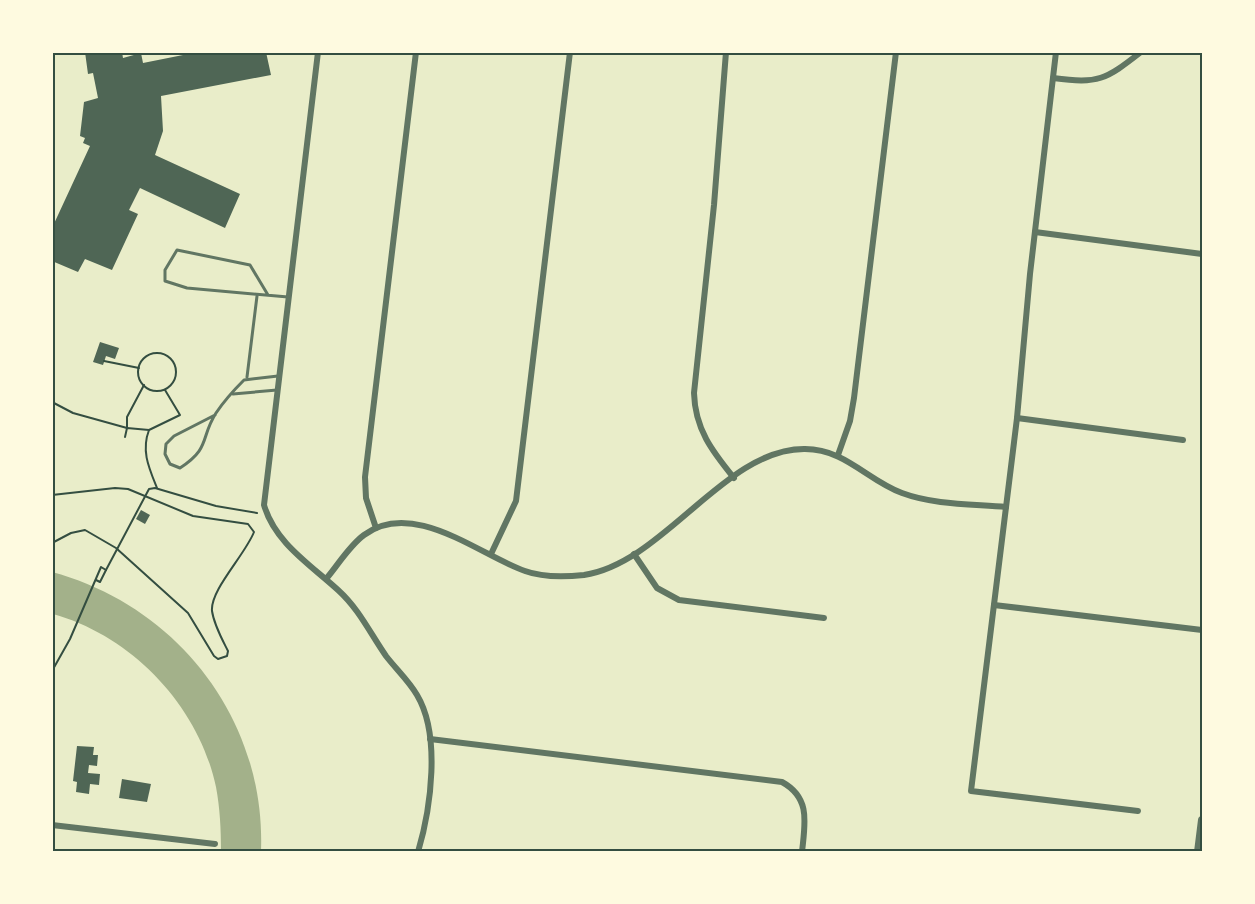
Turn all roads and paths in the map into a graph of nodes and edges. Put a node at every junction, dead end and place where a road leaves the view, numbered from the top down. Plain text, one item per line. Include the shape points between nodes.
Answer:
1 (318, 52) edge
2 (416, 52) edge
3 (570, 52) edge
4 (726, 52) edge
5 (896, 52) edge
6 (1056, 52) edge
7 (1141, 52) edge
8 (1053, 78) junction
9 (1035, 232) junction
10 (1203, 255) edge
11 (268, 294) junction
12 (257, 296) junction
13 (289, 297) junction
14 (104, 361) dead end
15 (139, 368) junction
16 (279, 376) junction
17 (247, 378) junction
18 (144, 385) junction
19 (165, 389) junction
20 (277, 390) junction
21 (231, 394) junction
22 (52, 402) edge
23 (214, 415) junction
24 (1017, 418) junction
25 (127, 428) junction
26 (148, 430) junction
27 (125, 437) dead end
28 (1183, 440) dead end
29 (838, 455) junction
30 (734, 478) junction
31 (157, 488) junction
32 (52, 495) edge
33 (144, 497) junction
34 (1006, 507) junction
35 (261, 513) dead end
36 (376, 528) junction
37 (52, 543) edge
38 (116, 548) junction
39 (491, 554) junction
40 (634, 554) junction
41 (106, 570) junction
42 (326, 579) junction
43 (95, 580) junction
44 (994, 605) junction
45 (824, 618) dead end
46 (1203, 630) edge
47 (52, 671) edge
48 (430, 739) junction
49 (1138, 811) dead end
50 (1203, 820) edge
51 (52, 825) edge
52 (215, 844) dead end
53 (418, 852) edge
54 (802, 852) edge
55 (1198, 852) edge

1 - 13 street
2 - 36 street via 365,477 366,498
3 - 39 street via 516,501
4 - 30 street via 694,393 700,431
5 - 29 street via 854,398
6 - 8 street
7 - 8 street via 1106,78 1092,82
8 - 9 street
9 - 10 street
9 - 24 street
11 - 12 lane
11 - 12 lane via 250,265 177,250 165,270 165,281 174,284
11 - 13 lane
12 - 17 lane
13 - 16 street
14 - 15 path
15 - 18 path
15 - 19 path via 143,360 154,354 170,358 176,376
16 - 17 lane
16 - 20 street
17 - 21 lane
18 - 19 path via 150,390
18 - 25 path via 127,417
19 - 26 path via 180,414
20 - 21 lane
20 - 42 street via 264,505 275,530
21 - 23 lane
22 - 25 path via 74,413
23 - 23 lane via 166,444 170,464 180,468 191,461 205,445
24 - 28 street
24 - 34 street
25 - 26 path
25 - 27 path
26 - 31 path via 144,443 147,463
29 - 30 street via 822,450 786,450 760,459
29 - 34 street via 888,488 906,495
30 - 40 street
31 - 33 path via 149,489
31 - 35 path via 216,506
32 - 33 path via 115,488
33 - 38 path
33 - 38 path via 193,516 248,524 252,528 247,550 213,601 212,612 227,656 214,656 188,613
34 - 44 street
36 - 39 street via 406,525 435,529
36 - 42 street via 355,544
37 - 38 path via 85,530
38 - 41 path
39 - 40 street via 526,572 555,576 601,571
40 - 45 street via 657,588 680,600
41 - 43 path via 100,582
41 - 43 path via 101,567
42 - 48 street via 362,615 385,655 417,694
43 - 47 path
44 - 46 street
44 - 49 street via 971,790
48 - 53 street via 426,816
48 - 54 street via 773,780 795,792 805,810
50 - 55 street
51 - 52 street

